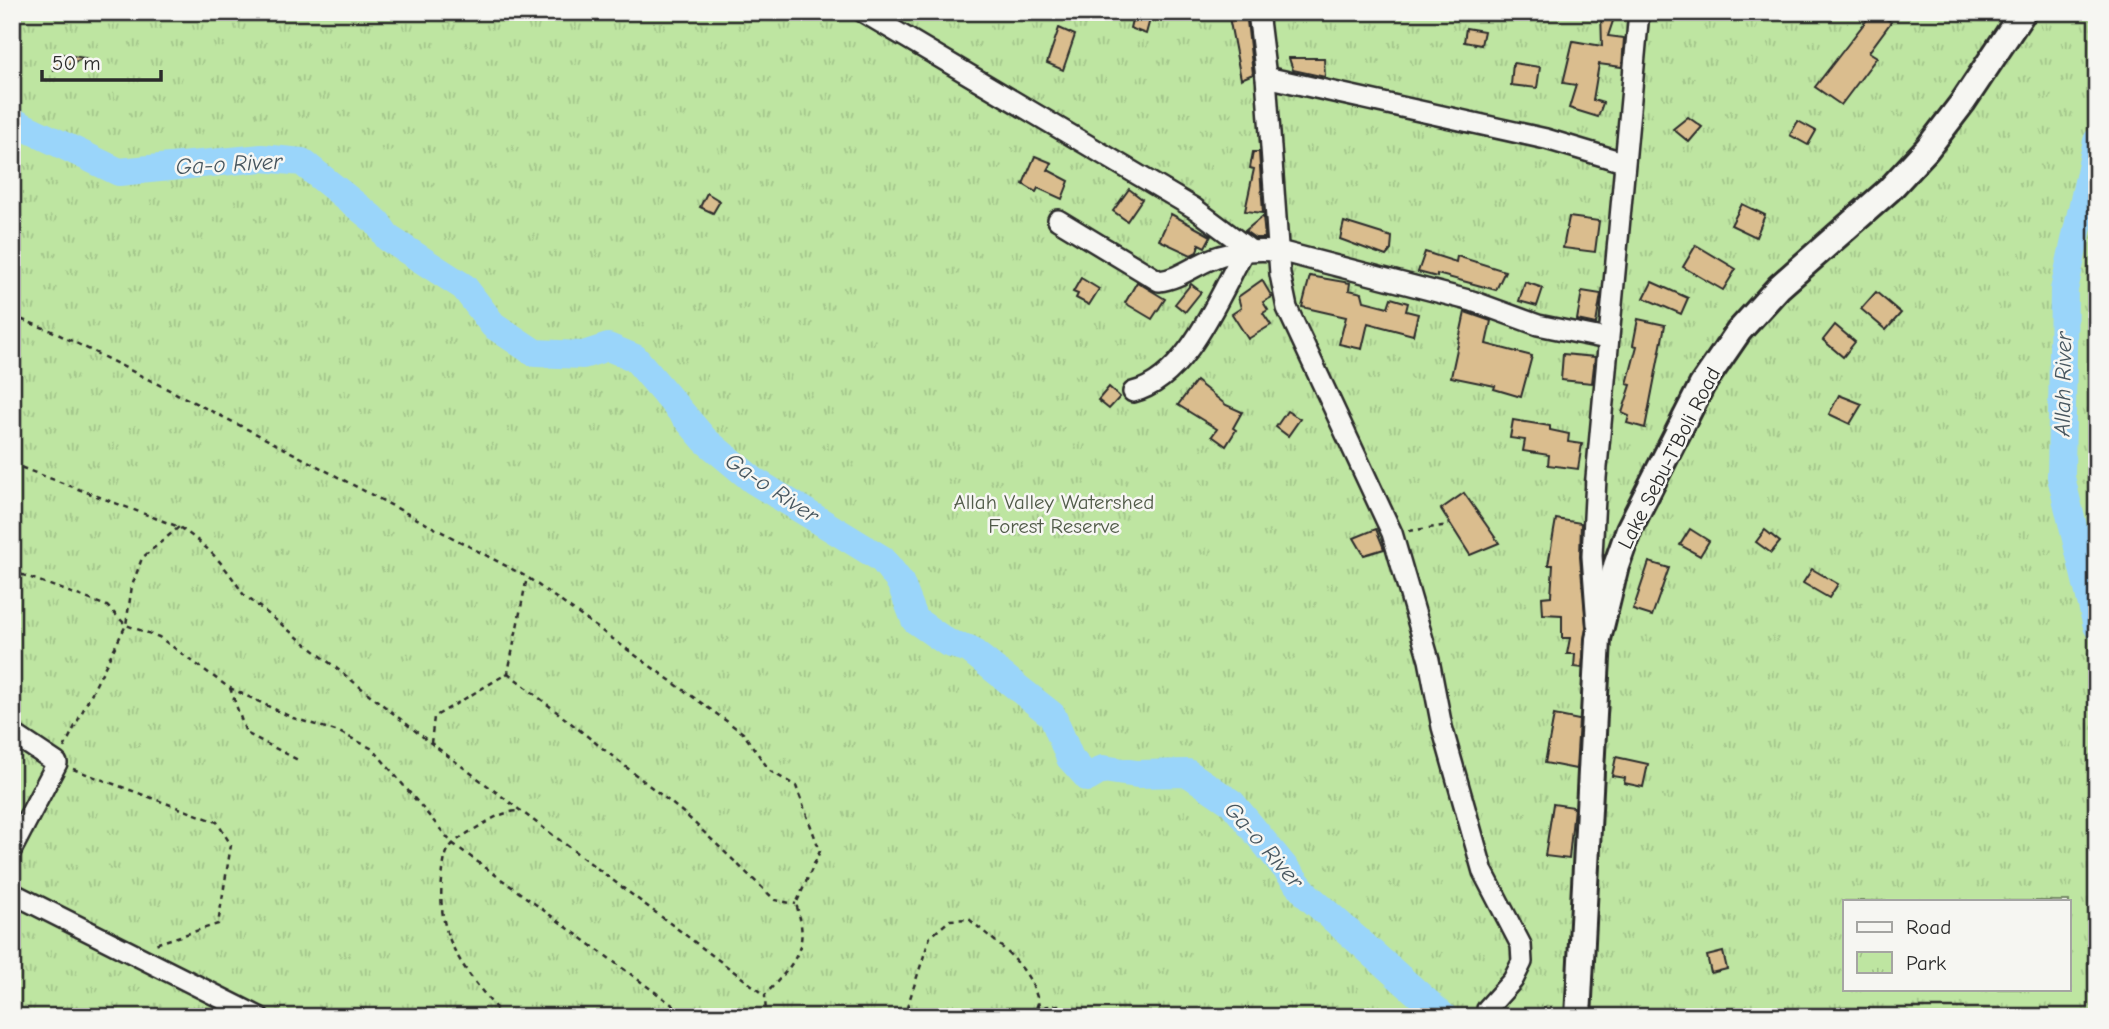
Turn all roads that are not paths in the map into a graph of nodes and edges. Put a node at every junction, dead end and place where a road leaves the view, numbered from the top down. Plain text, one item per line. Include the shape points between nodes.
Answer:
1 (863, 12) edge
2 (1258, 12) edge
3 (1639, 12) edge
4 (2023, 12) edge
5 (1266, 77) junction
6 (1623, 162) junction
7 (1058, 220) dead end
8 (1246, 250) junction
9 (1279, 251) junction
10 (1607, 339) junction
11 (1133, 392) dead end
12 (1598, 639) junction
13 (12, 733) edge
14 (12, 849) edge
15 (12, 893) edge
16 (1488, 1009) dead end
17 (259, 1017) edge
18 (1578, 1017) edge

1 - 8 street via 1194,208
2 - 5 street
3 - 6 street
4 - 12 main road, Lake Sebu-T'Boli Road via 1927,149 1889,190 1779,287 1739,331 1702,385 1629,529
5 - 6 street via 1546,139
5 - 9 street
6 - 10 street
7 - 8 street via 1159,281
8 - 9 street
8 - 11 street via 1183,356 1158,383
9 - 10 street via 1472,301 1538,325
9 - 16 street via 1287,308 1392,533 1483,872 1521,945 1521,962 1513,980
10 - 12 street via 1592,556
12 - 18 main road, Lake Sebu-T'Boli Road
13 - 14 street via 57,763
15 - 17 street

